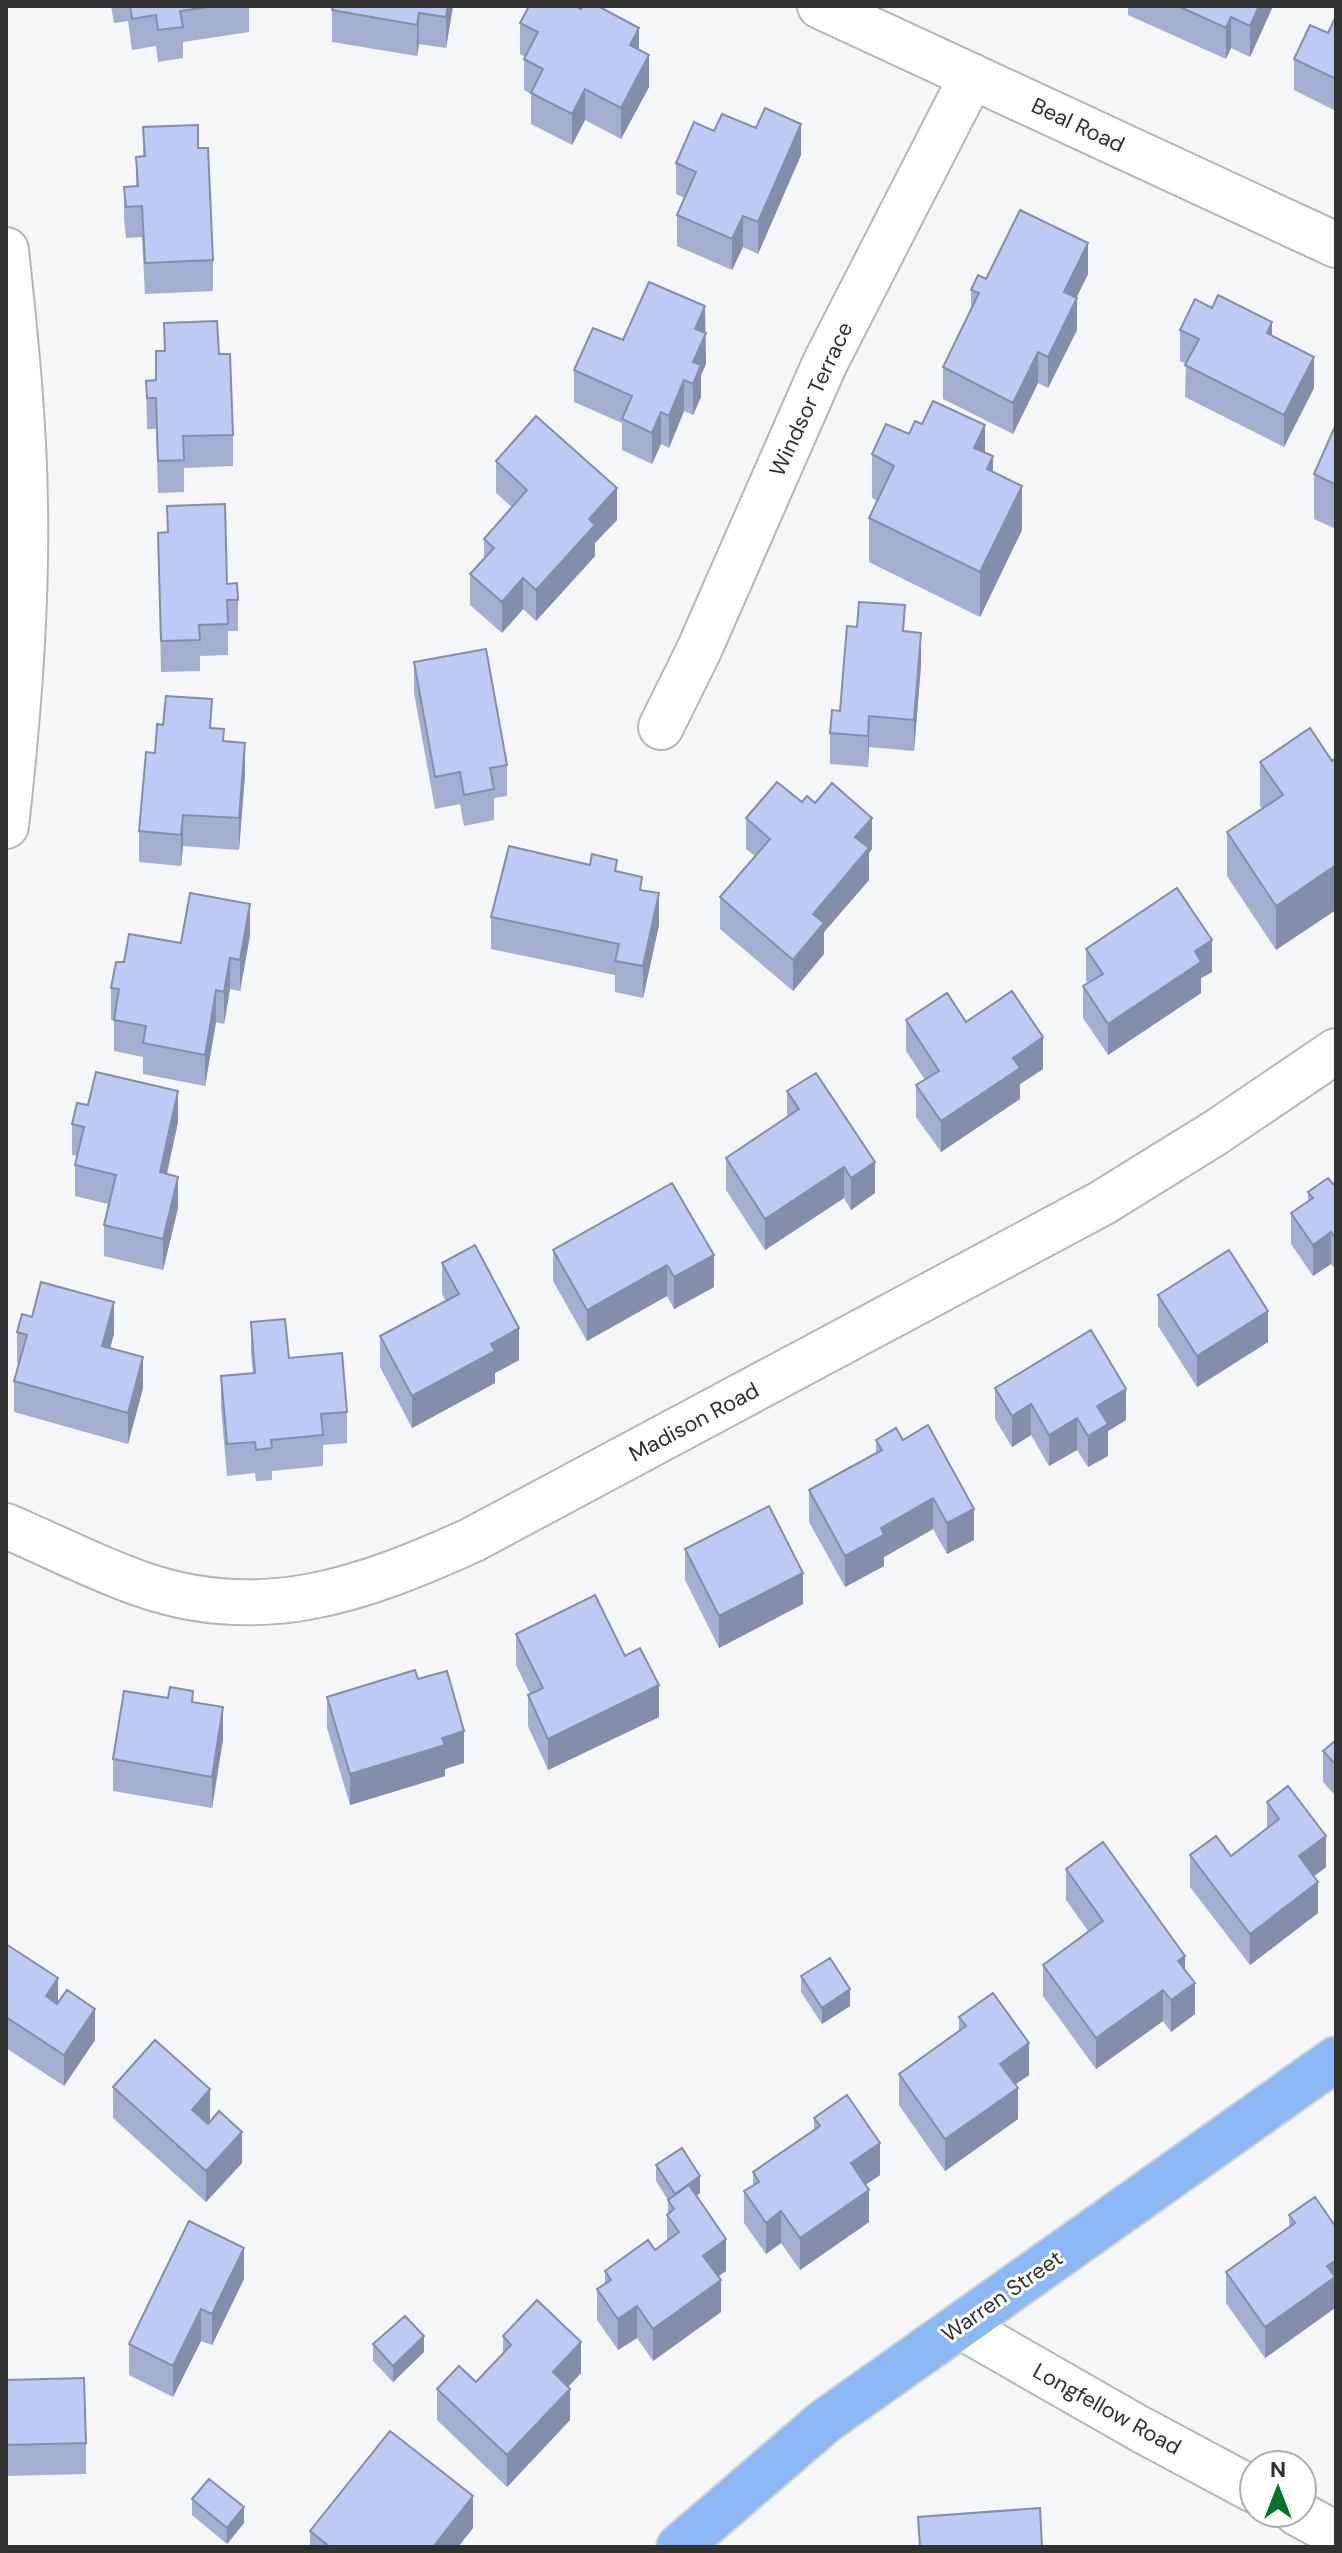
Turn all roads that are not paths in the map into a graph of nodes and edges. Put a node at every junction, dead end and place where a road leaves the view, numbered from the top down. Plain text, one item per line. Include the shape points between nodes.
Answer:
1 (820, 6) edge
2 (972, 76) junction
3 (1336, 245) edge
4 (6, 250) edge
5 (661, 727) dead end
6 (6, 826) edge
7 (1336, 1051) edge
8 (6, 1526) edge
9 (1336, 2059) edge
10 (960, 2326) junction
11 (1238, 2481) edge
12 (1318, 2524) edge
13 (1336, 2534) edge
14 (679, 2547) edge

1 - 2 street, Beal Road
2 - 3 street, Beal Road
2 - 5 street, Windsor Terrace via 825,363
4 - 6 street via 25,508 21,659
7 - 8 street, Madison Road via 1102,1203 472,1540 397,1572 294,1600 205,1600 142,1584
9 - 10 main road, Warren Street
10 - 11 street, Longfellow Road
10 - 14 main road, Warren Street via 824,2422
12 - 13 street

